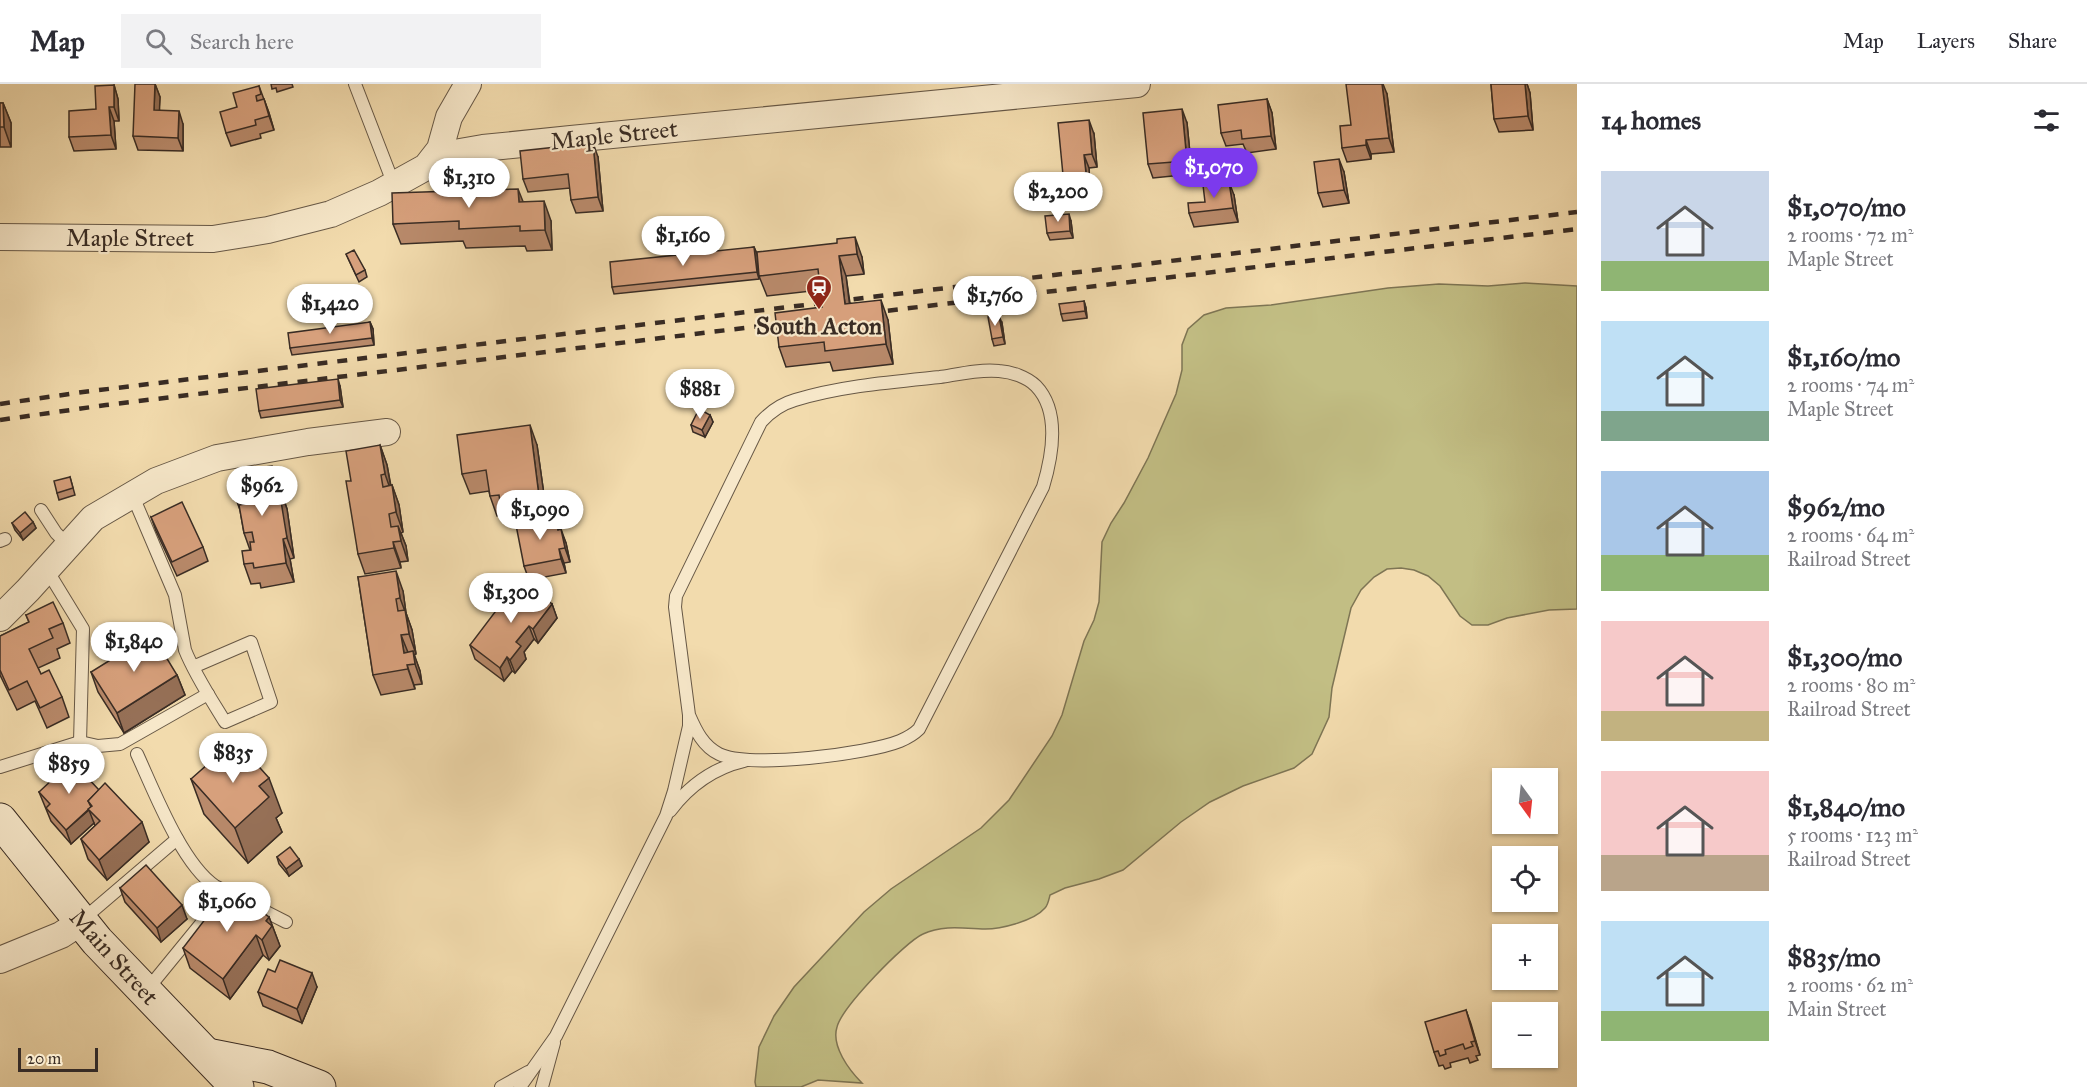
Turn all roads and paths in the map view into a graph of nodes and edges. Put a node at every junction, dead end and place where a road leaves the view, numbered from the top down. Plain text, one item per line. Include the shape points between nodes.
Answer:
1 (355, 84) edge
2 (468, 84) edge
3 (1137, 84) edge
4 (437, 156) junction
5 (394, 185) junction
6 (0, 237) edge
7 (387, 432) dead end
8 (132, 494) junction
9 (41, 510) dead end
10 (68, 545) junction
11 (47, 570) junction
12 (0, 618) edge
13 (193, 668) junction
14 (208, 694) junction
15 (689, 715) junction
16 (80, 742) junction
17 (137, 754) dead end
18 (748, 760) junction
19 (0, 767) edge
20 (666, 816) junction
21 (0, 820) edge
22 (177, 839) junction
23 (226, 892) junction
24 (81, 922) junction
25 (286, 922) dead end
26 (0, 960) edge
27 (145, 993) junction
28 (556, 1036) junction
29 (207, 1055) junction
30 (529, 1071) junction
31 (237, 1087) edge
32 (320, 1087) edge
33 (501, 1087) edge
34 (520, 1087) edge
35 (542, 1087) edge

1 - 5 lane
2 - 4 street via 448,117
3 - 4 street, Maple Street via 560,140
4 - 5 street, Maple Street
5 - 6 street, Maple Street via 331,214 227,237
7 - 8 street via 217,458
8 - 10 street via 93,518
8 - 13 lane via 173,587 183,642
9 - 10 lane
10 - 11 street
11 - 12 street
11 - 16 lane via 83,629
13 - 14 lane
13 - 14 lane via 251,642 271,702 225,722
14 - 16 lane via 120,744 108,747
15 - 18 lane via 712,750 729,758
15 - 18 lane via 676,596 756,429 766,416 786,403 821,393 917,379 997,371 1030,381 1044,397 1051,421 1052,446 1043,487 920,729 900,741 862,751
15 - 20 lane
16 - 19 lane
17 - 22 lane
18 - 20 lane via 702,780
20 - 28 lane
21 - 24 main road, Main Street
22 - 23 lane via 207,879
22 - 24 lane
23 - 25 lane
23 - 27 lane
24 - 26 street via 62,935
24 - 27 main road, Main Street
27 - 29 main road, Main Street
28 - 30 lane
28 - 35 lane
29 - 31 main road, Main Street
29 - 32 main road via 268,1067
30 - 33 lane
30 - 34 lane

